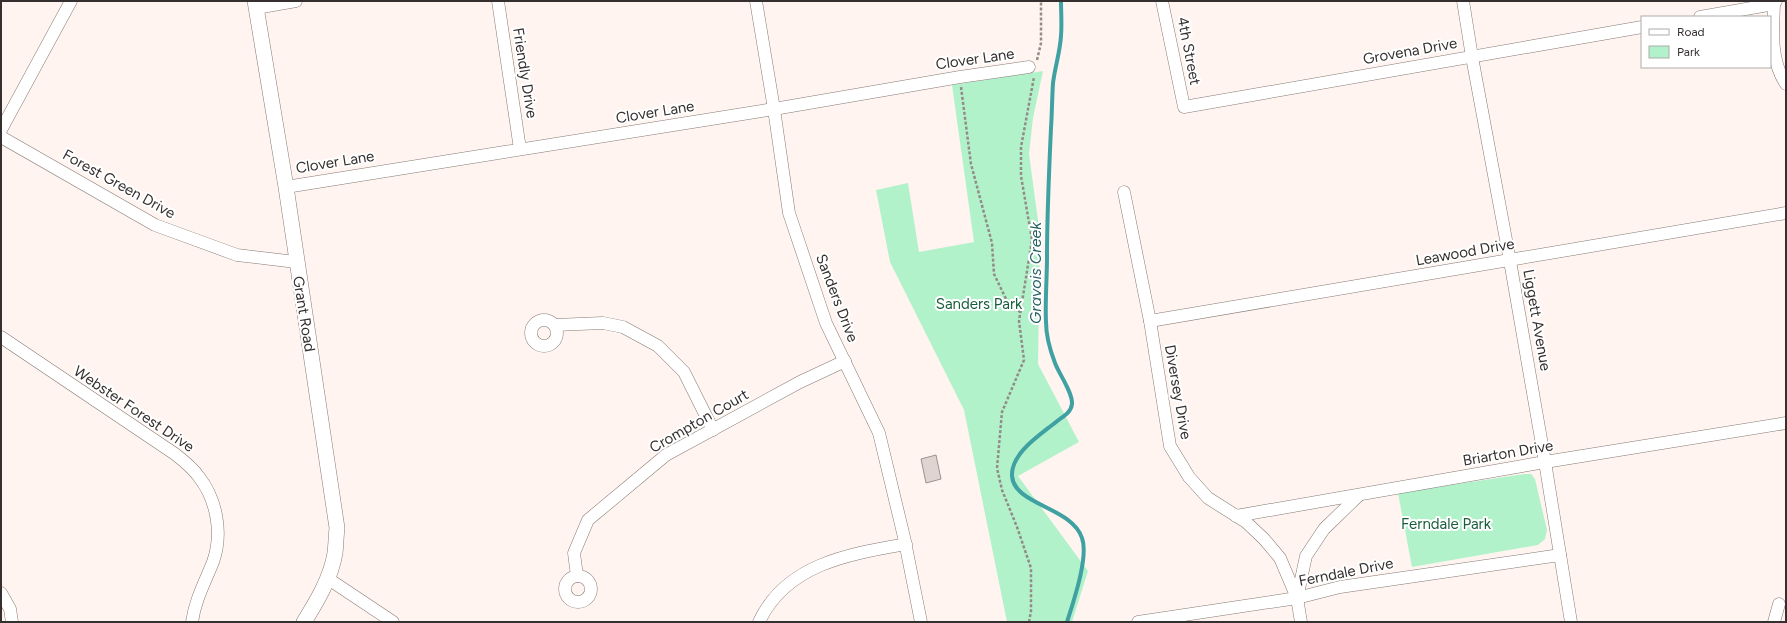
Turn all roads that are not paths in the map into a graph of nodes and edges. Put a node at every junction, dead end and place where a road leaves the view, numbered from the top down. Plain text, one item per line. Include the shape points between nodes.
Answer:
1 (71, 1) edge
2 (296, 1) edge
3 (498, 1) edge
4 (756, 1) edge
5 (1162, 1) edge
6 (1463, 1) edge
7 (1775, 3) edge
8 (256, 5) edge
9 (1705, 16) edge
10 (1641, 27) edge
11 (1472, 56) junction
12 (1033, 69) road end
13 (1786, 84) edge
14 (1184, 107) joint
15 (774, 109) junction
16 (1, 130) edge
17 (1, 137) edge
18 (520, 149) junction
19 (286, 187) junction
20 (1124, 192) dead end
21 (1786, 213) edge
22 (1510, 261) junction
23 (296, 262) junction
24 (1150, 321) junction
25 (555, 325) dead end
26 (1, 337) edge
27 (845, 361) junction
28 (1786, 423) edge
29 (712, 430) junction
30 (1545, 462) junction
31 (1359, 496) junction
32 (1236, 516) junction
33 (906, 544) junction
34 (1560, 555) junction
35 (577, 576) dead end
36 (327, 578) junction
37 (1, 593) edge
38 (1297, 598) junction
39 (1779, 604) dead end
40 (12, 622) edge
41 (192, 622) edge
42 (304, 622) edge
43 (393, 622) edge
44 (759, 622) edge
45 (921, 622) edge
46 (1138, 622) edge
47 (1301, 622) edge
48 (1571, 622) edge
49 (1774, 622) edge

1 - 16 street
2 - 8 street
3 - 18 street, Friendly Drive
4 - 15 street, Sanders Drive
5 - 14 street, 4th Street
6 - 11 street, Liggett Avenue
7 - 9 street
7 - 13 street via 1773,47
8 - 19 street, Grant Road
10 - 11 street, Grovena Drive
11 - 14 street, Grovena Drive
11 - 22 street, Liggett Avenue
12 - 15 street, Clover Lane via 960,77
15 - 18 street, Clover Lane
15 - 27 street, Sanders Drive via 789,212 826,322
17 - 23 street, Forest Green Drive via 155,225 237,255
18 - 19 street, Clover Lane
19 - 23 street, Grant Road
20 - 24 street, Diversey Drive
21 - 22 street, Leawood Drive
22 - 24 street, Leawood Drive
22 - 30 street, Liggett Avenue
23 - 36 street, Grant Road via 337,528 335,554
24 - 32 street, Diversey Drive via 1170,446 1178,461 1208,498
25 - 29 street via 603,323 623,327 658,346 684,372
26 - 41 street, Webster Forest Drive via 175,454 200,478 209,493 218,526 213,560 196,601
27 - 29 street, Crompton Court via 800,382
27 - 33 street, Sanders Drive via 879,433
28 - 30 street, Briarton Drive
29 - 35 street, Crompton Court via 666,456 588,520 574,553
30 - 31 street, Briarton Drive
30 - 34 street, Liggett Avenue
31 - 32 street, Briarton Drive
31 - 38 street, Diversey Drive via 1324,528 1306,556
32 - 38 street, Diversey Drive via 1246,522 1273,549
33 - 44 street via 858,552 837,558 808,572 778,592
33 - 45 street, Sanders Drive
34 - 38 street, Ferndale Drive via 1340,587
34 - 48 street, Liggett Avenue
36 - 42 street, Grant Road
36 - 43 street
37 - 40 street via 10,609
38 - 46 street, Ferndale Drive
38 - 47 street, Diversey Drive
39 - 49 street

